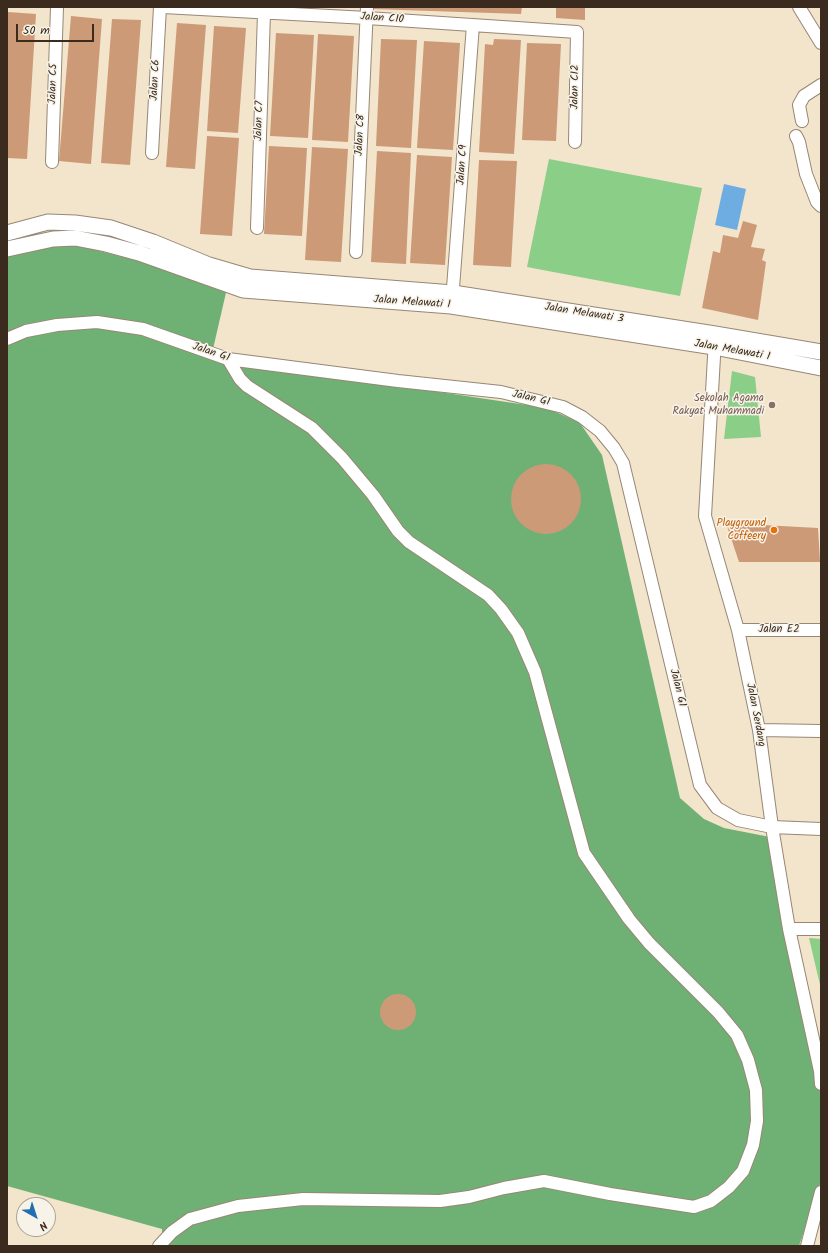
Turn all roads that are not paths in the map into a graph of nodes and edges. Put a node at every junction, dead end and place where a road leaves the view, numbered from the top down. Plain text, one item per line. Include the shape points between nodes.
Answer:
1 (57, 7) edge
2 (161, 7) edge
3 (799, 7) edge
4 (367, 12) edge
5 (264, 13) junction
6 (473, 25) junction
7 (577, 32) joint
8 (821, 43) edge
9 (821, 85) edge
10 (802, 121) dead end
11 (796, 136) dead end
12 (575, 142) dead end
13 (152, 153) dead end
14 (52, 162) dead end
15 (821, 206) edge
16 (257, 228) dead end
17 (7, 233) edge
18 (7, 249) edge
19 (356, 252) dead end
20 (452, 299) junction
21 (7, 339) edge
22 (714, 340) junction
23 (821, 352) edge
24 (228, 359) junction
25 (821, 368) edge
26 (738, 630) junction
27 (821, 630) edge
28 (759, 730) junction
29 (821, 731) edge
30 (772, 827) junction
31 (821, 829) edge
32 (789, 929) junction
33 (821, 929) edge
34 (821, 1071) edge
35 (821, 1084) edge
36 (821, 1192) edge
37 (159, 1246) edge
38 (807, 1246) edge

1 - 14 street, Jalan C5
2 - 5 street, Jalan C10
2 - 13 street, Jalan C6
3 - 8 street
4 - 5 street, Jalan C10
4 - 6 street, Jalan C10
4 - 19 street, Jalan C8
5 - 16 street, Jalan C7
6 - 7 street, Jalan C10
6 - 20 street, Jalan C9
7 - 12 street, Jalan C12
9 - 10 street via 804,96 798,105
11 - 15 street via 806,174
17 - 20 street, Jalan Melawati 1 via 48,222 111,228 209,265 250,277
18 - 20 street, Jalan Melawati 1 via 53,238 75,238 138,253 243,290
20 - 22 street, Jalan Melawati 1
21 - 24 street, Jalan G1 via 26,331 57,325 97,322 143,329
22 - 23 street, Jalan Melawati 1
22 - 25 street, Jalan Melawati 1
22 - 26 street, Jalan Serdang via 705,516
24 - 30 street, Jalan G1 via 500,392 563,407 600,431 623,463 700,785 717,808 738,820
24 - 37 street via 247,386 312,428 342,458 409,542 488,595 510,621 535,672 584,853 629,919 649,943 718,1012 737,1035 748,1060 756,1090 756,1121 753,1145 742,1171 729,1187 711,1201 694,1207 544,1181 440,1201 303,1199 238,1206 190,1219 172,1232
26 - 27 street, Jalan E2
26 - 28 street, Jalan Serdang
28 - 29 street
28 - 30 street, Jalan Serdang
30 - 31 street, Jalan G1
30 - 32 street, Jalan Serdang
32 - 33 street
32 - 34 street, Jalan Serdang
34 - 35 street, Jalan Serdang
36 - 38 street

